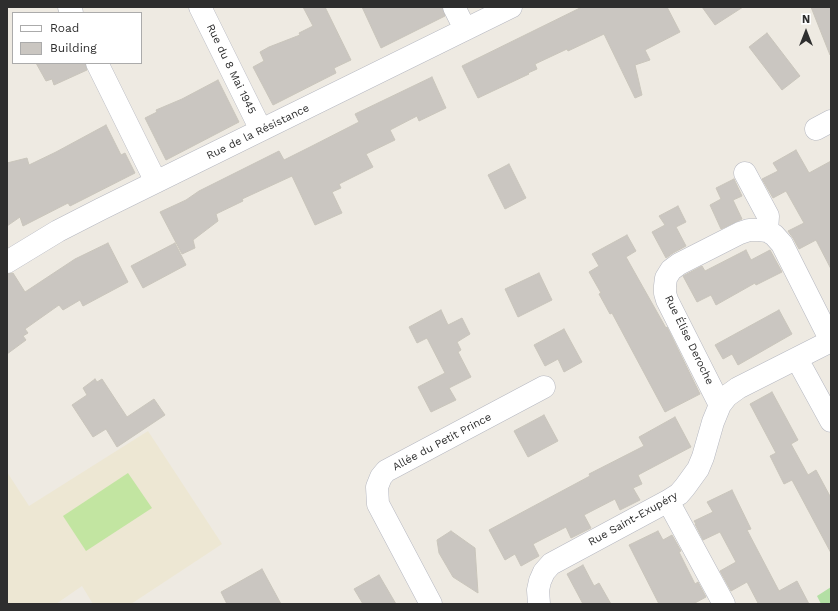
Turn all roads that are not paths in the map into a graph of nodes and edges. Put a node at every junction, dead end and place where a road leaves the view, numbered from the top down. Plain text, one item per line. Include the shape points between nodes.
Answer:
1 (200, 7) edge
2 (454, 7) edge
3 (511, 7) edge
4 (464, 29) junction
5 (97, 64) edge
6 (261, 130) junction
7 (745, 173) dead end
8 (156, 182) junction
9 (767, 231) junction
10 (7, 262) edge
11 (831, 341) edge
12 (797, 359) junction
13 (544, 387) dead end
14 (720, 405) junction
15 (831, 421) edge
16 (668, 501) junction
17 (432, 604) edge
18 (539, 604) edge
19 (724, 604) edge

1 - 6 street, Rue du 8 Mai 1945
2 - 4 street
3 - 4 street, Rue de la Résistance
4 - 6 street, Rue de la Résistance
5 - 8 street
6 - 8 street, Rue de la Résistance
7 - 9 street via 768,216
8 - 10 street, Rue de la Résistance via 58,231
9 - 11 street via 782,244
9 - 14 street, Rue Élise Deroche via 749,230 740,233 679,264 666,278 667,300
11 - 12 street, Rue Saint-Exupéry
12 - 14 street, Rue Saint-Exupéry via 738,388
12 - 15 street
13 - 17 street, Allée du Petit Prince via 386,471 381,477 376,487 378,504
14 - 16 street, Rue Saint-Exupéry via 712,422 698,469 686,487
16 - 18 street, Rue Saint-Exupéry via 551,564 540,581
16 - 19 street

